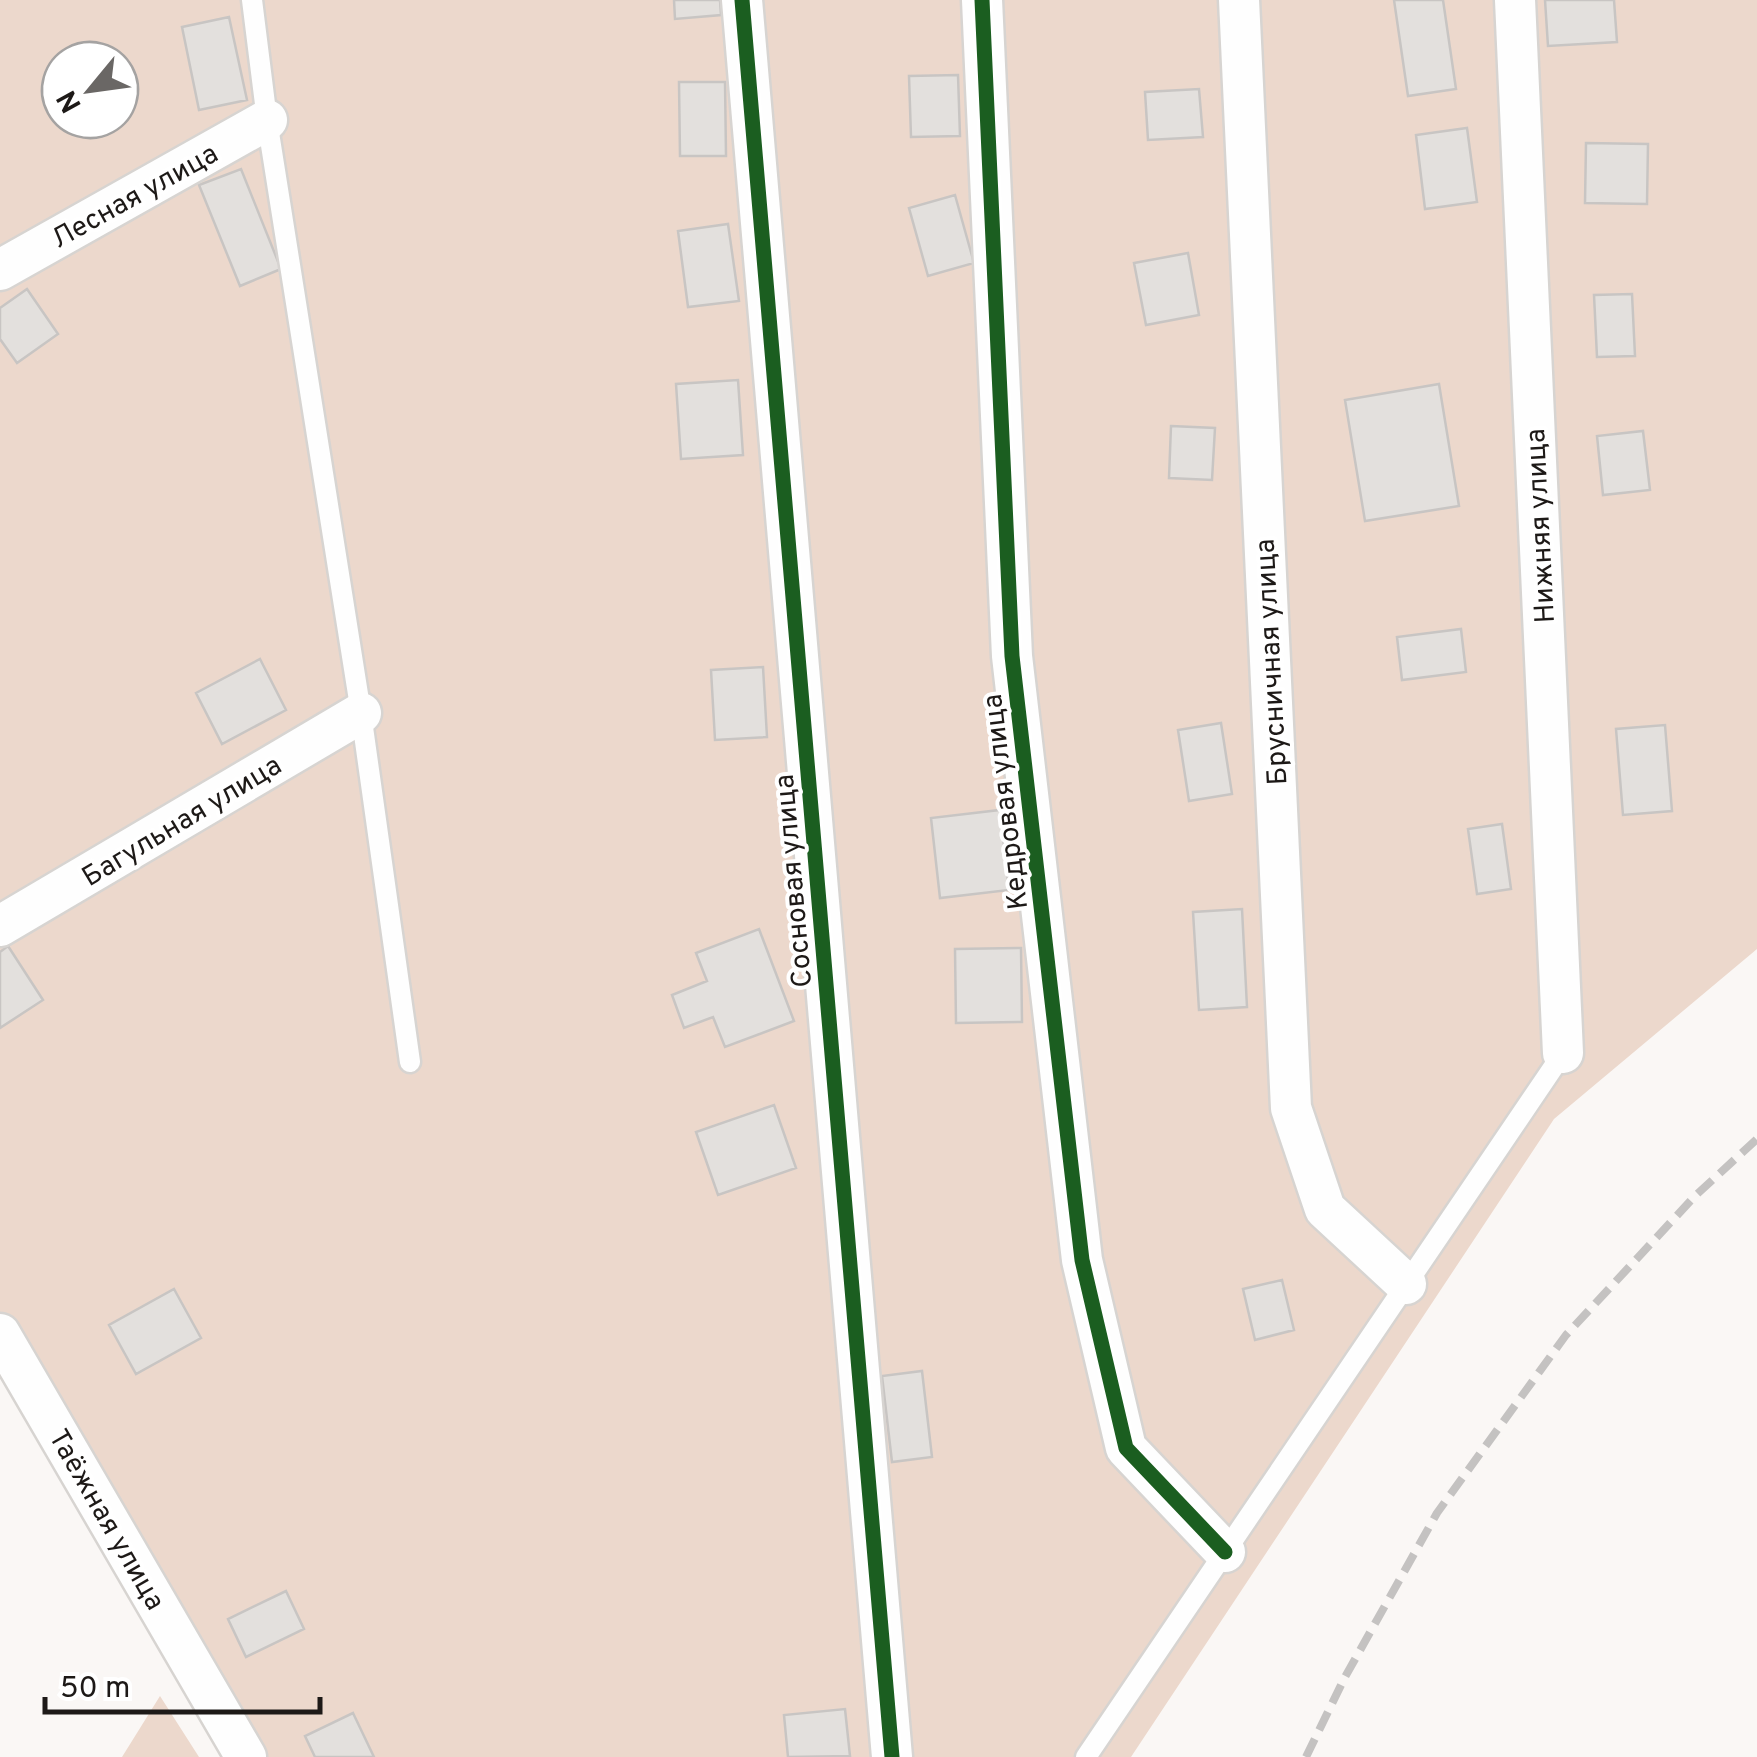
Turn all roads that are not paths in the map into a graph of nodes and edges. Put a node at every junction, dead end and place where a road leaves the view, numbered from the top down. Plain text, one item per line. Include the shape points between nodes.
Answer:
1 (252, 0) edge
2 (742, 0) edge
3 (982, 0) edge
4 (1239, 0) edge
5 (1515, 0) edge
6 (267, 120) junction
7 (0, 270) edge
8 (361, 714) junction
9 (0, 926) edge
10 (1563, 1052) joint
11 (410, 1062) dead end
12 (1406, 1284) junction
13 (0, 1334) edge
14 (1225, 1552) junction
15 (246, 1757) edge
16 (892, 1757) edge
17 (1086, 1757) edge

1 - 6 lane
2 - 16 street, Сосновая улица
3 - 14 street, Кедровая улица via 1012,656 1082,1260 1126,1448
4 - 12 street, Брусничная улица via 1291,1108 1326,1209
5 - 10 street, Нижняя улица
6 - 7 street, Лесная улица
6 - 8 lane
8 - 9 street, Багульная улица
8 - 11 lane
10 - 12 lane
12 - 14 lane
13 - 15 street, Таёжная улица
14 - 17 lane

